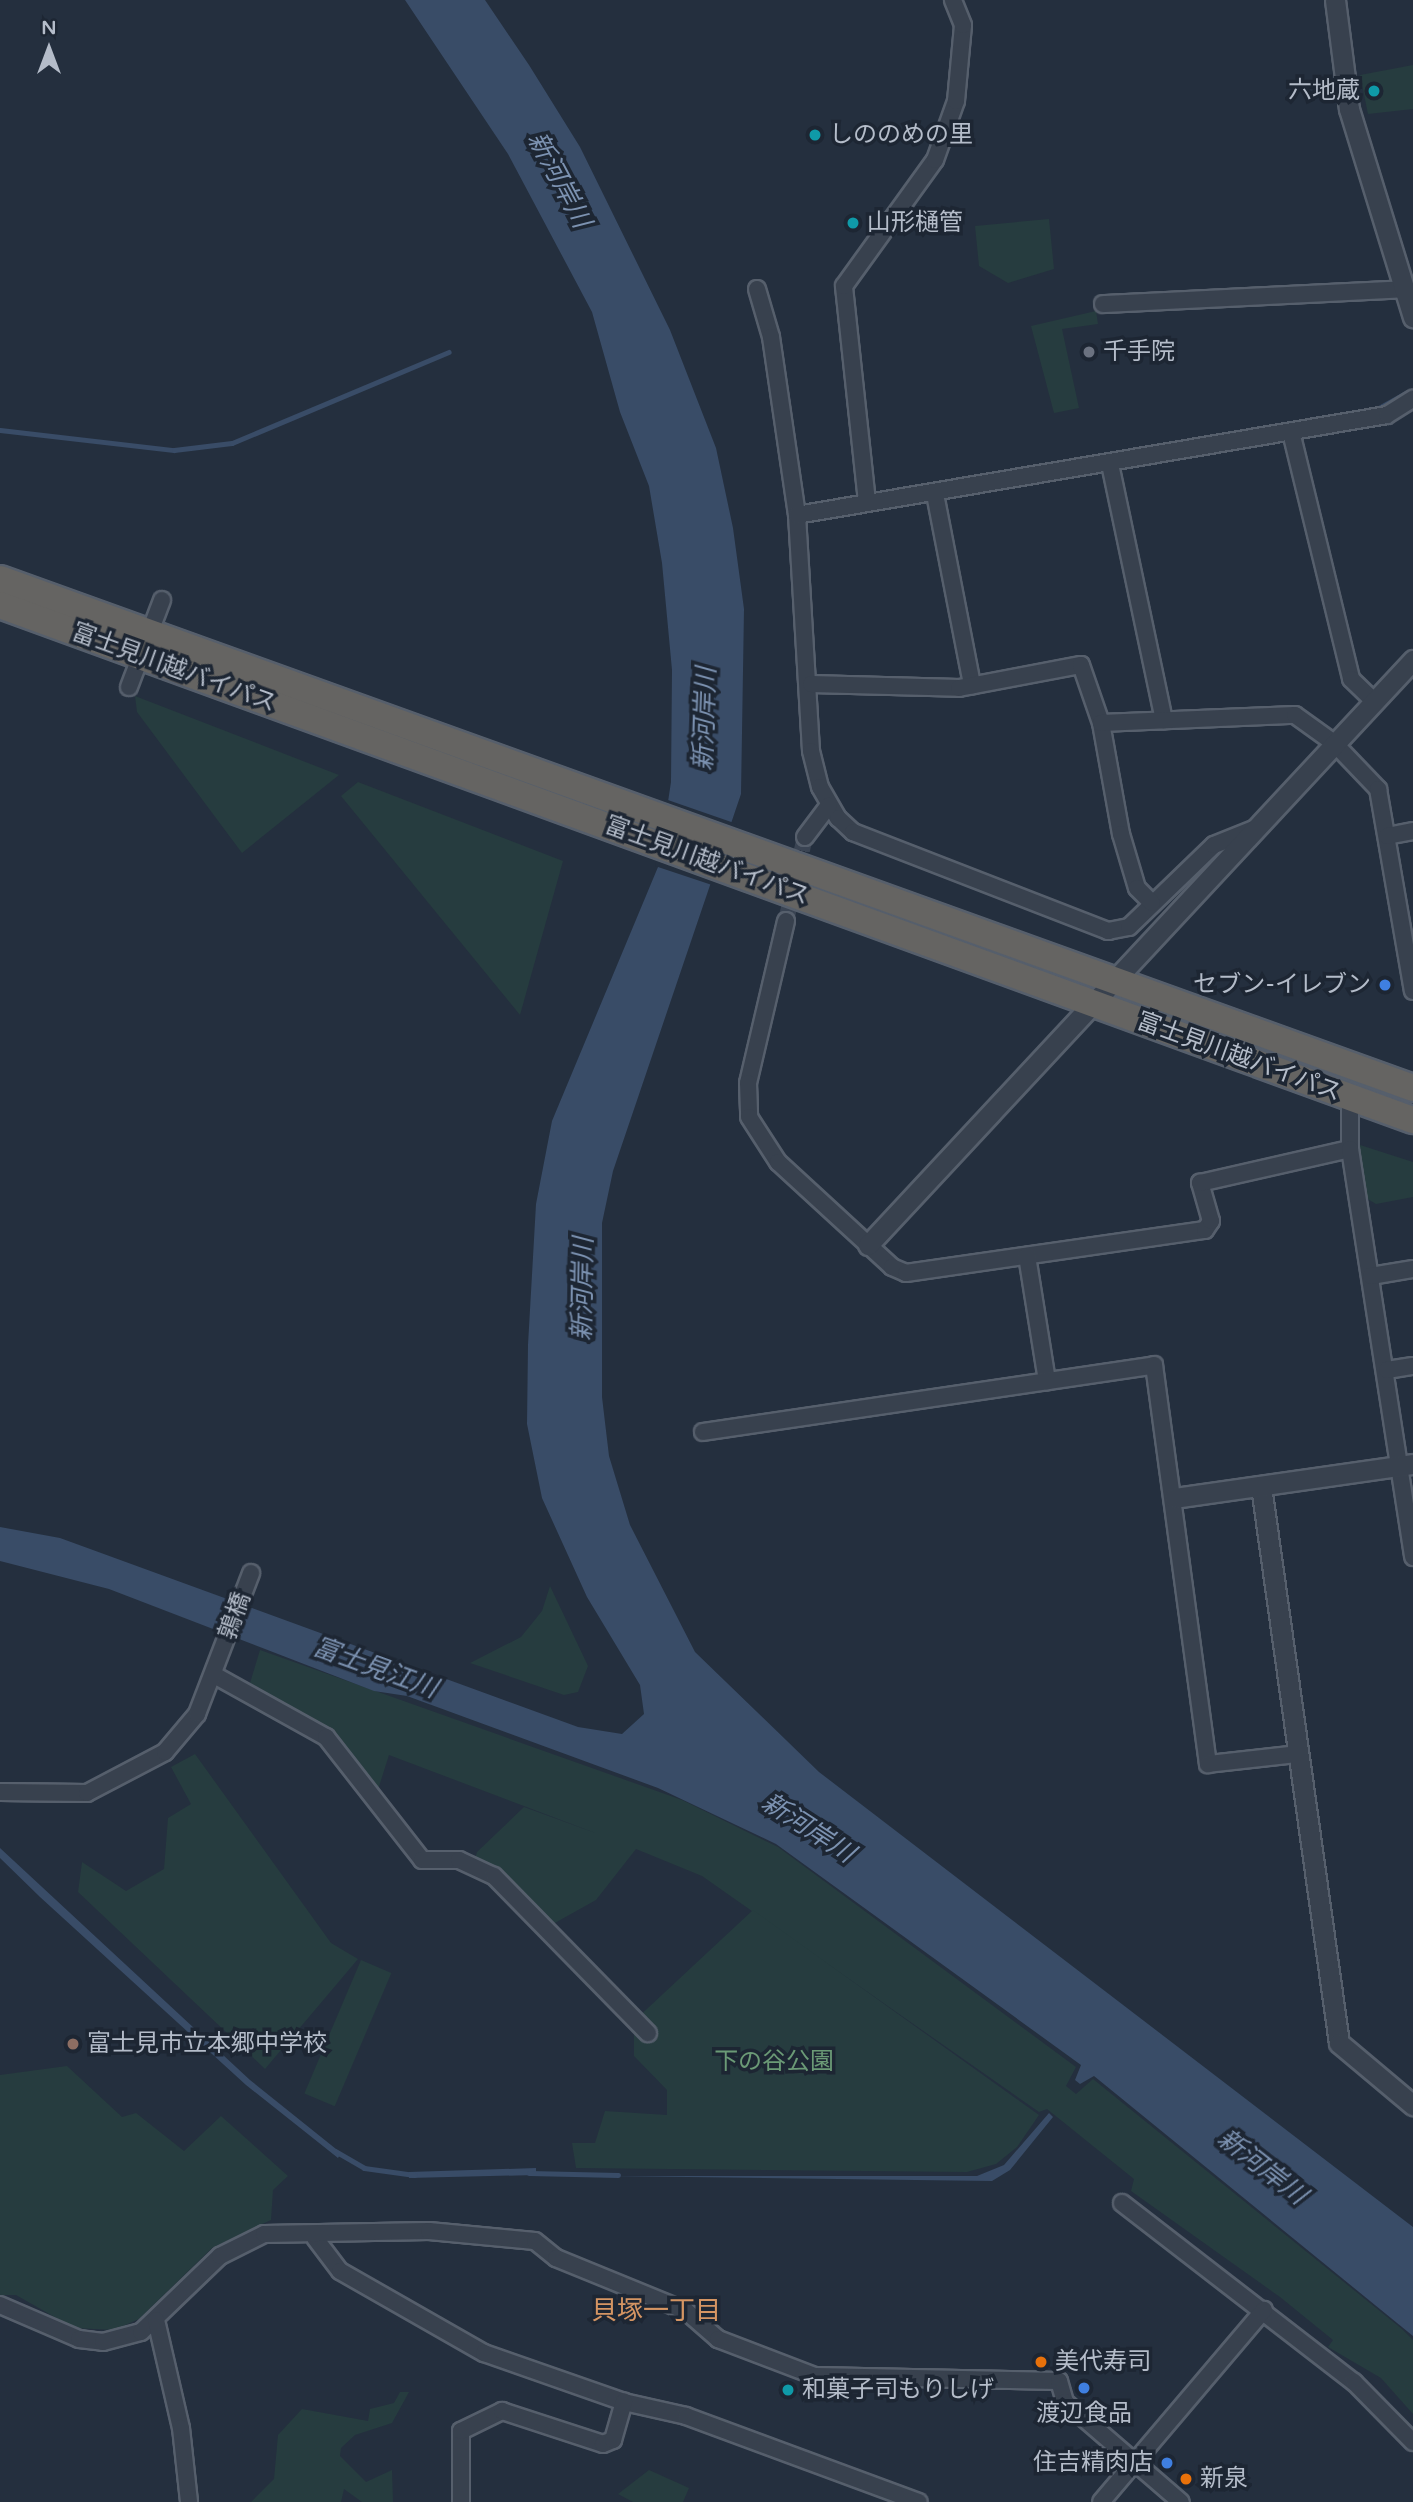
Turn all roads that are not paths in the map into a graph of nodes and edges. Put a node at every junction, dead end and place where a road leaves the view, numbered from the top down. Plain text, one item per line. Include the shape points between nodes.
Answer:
1 (953, 0) edge
2 (1335, 0) edge
3 (757, 289) dead end
4 (1406, 289) junction
5 (1103, 304) dead end
6 (1413, 317) edge
7 (1413, 399) edge
8 (1291, 432) junction
9 (1110, 464) junction
10 (935, 494) junction
11 (867, 502) junction
12 (797, 515) junction
13 (0, 579) edge
14 (162, 600) dead end
15 (0, 605) edge
16 (146, 645) junction
17 (1413, 660) edge
18 (811, 684) junction
19 (972, 685) junction
20 (128, 687) dead end
21 (1374, 701) junction
22 (1164, 720) junction
23 (1101, 723) junction
24 (1334, 743) junction
25 (828, 806) junction
26 (1254, 829) junction
27 (1413, 831) edge
28 (1387, 836) junction
29 (805, 837) tunnel mouth
30 (763, 869) junction
31 (1152, 903) junction
32 (786, 921) tunnel mouth
33 (1116, 980) junction
34 (1413, 990) edge
35 (1092, 1004) junction
36 (1413, 1088) edge
37 (1350, 1098) junction
38 (1413, 1120) edge
39 (1350, 1149) junction
40 (868, 1245) junction
41 (1027, 1256) junction
42 (1413, 1269) edge
43 (1371, 1276) junction
44 (1413, 1366) edge
45 (1387, 1370) junction
46 (1047, 1381) junction
47 (703, 1432) dead end
48 (1406, 1465) edge
49 (1261, 1486) junction
50 (1174, 1499) junction
51 (1413, 1557) edge
52 (251, 1573) dead end
53 (214, 1675) junction
54 (1297, 1754) junction
55 (0, 1792) edge
56 (648, 2033) dead end
57 (1413, 2105) edge
58 (1122, 2203) dead end
59 (315, 2238) junction
60 (0, 2305) edge
61 (1264, 2310) junction
62 (156, 2320) junction
63 (624, 2402) junction
64 (1413, 2442) edge
65 (1134, 2462) junction
66 (189, 2502) edge
67 (461, 2502) edge
68 (919, 2502) edge
69 (1101, 2502) edge
70 (1181, 2502) edge

1 - 11 street via 963,25 956,102 934,160 844,286
2 - 4 street via 1349,109
3 - 12 street via 771,337
4 - 5 street
4 - 6 street
7 - 8 street via 1387,415
8 - 9 street
8 - 21 street via 1351,679
9 - 10 street
9 - 22 street
10 - 11 street
10 - 19 street
11 - 12 street
12 - 18 street
13 - 16 highway, 富士見川越バイパス
14 - 16 street
15 - 16 highway, 富士見川越バイパス
16 - 20 street
16 - 30 highway, 富士見川越バイパス
17 - 21 street
18 - 19 street
18 - 25 street via 811,751
19 - 23 street via 1075,662
21 - 24 street
22 - 23 street
22 - 24 street via 1296,715
23 - 31 street via 1121,834 1137,888
24 - 26 street
24 - 28 street via 1378,789
25 - 29 street
25 - 31 street via 853,832 1088,927 1129,927
26 - 31 street via 1214,845
26 - 33 street
27 - 28 street
28 - 34 street
30 - 33 highway, 富士見川越バイパス
30 - 35 highway, 富士見川越バイパス
32 - 40 street via 748,1083 749,1117 778,1162
33 - 35 street
33 - 36 highway, 富士見川越バイパス
35 - 37 highway, 富士見川越バイパス
35 - 40 street
37 - 38 highway, 富士見川越バイパス
37 - 39 street
39 - 41 street via 1200,1183 1211,1221 1205,1230
39 - 43 street
40 - 41 street via 906,1273
41 - 46 street
42 - 43 street
43 - 45 street
44 - 45 street
45 - 48 street
46 - 47 street
46 - 50 street via 1154,1365
48 - 49 street
48 - 51 street
49 - 50 street
49 - 54 street
50 - 54 street via 1208,1763
52 - 53 street, 鶉橋
53 - 55 street, 鶉橋 via 190,1727 149,1763 87,1793
53 - 56 street via 326,1737 422,1860 460,1860 494,1876
54 - 57 street via 1339,2043
58 - 61 street
59 - 62 street via 264,2234 240,2242
59 - 63 street via 340,2272 484,2353
59 - 65 street via 429,2231 535,2241 556,2258 686,2311 718,2339 815,2376 1059,2381 1065,2402
60 - 62 street via 79,2339 103,2342 125,2339
61 - 64 street via 1364,2391
61 - 65 street
62 - 66 street via 181,2428
63 - 67 street via 613,2440 603,2444 502,2411 461,2431
63 - 68 street via 698,2420
65 - 69 street
65 - 70 street

